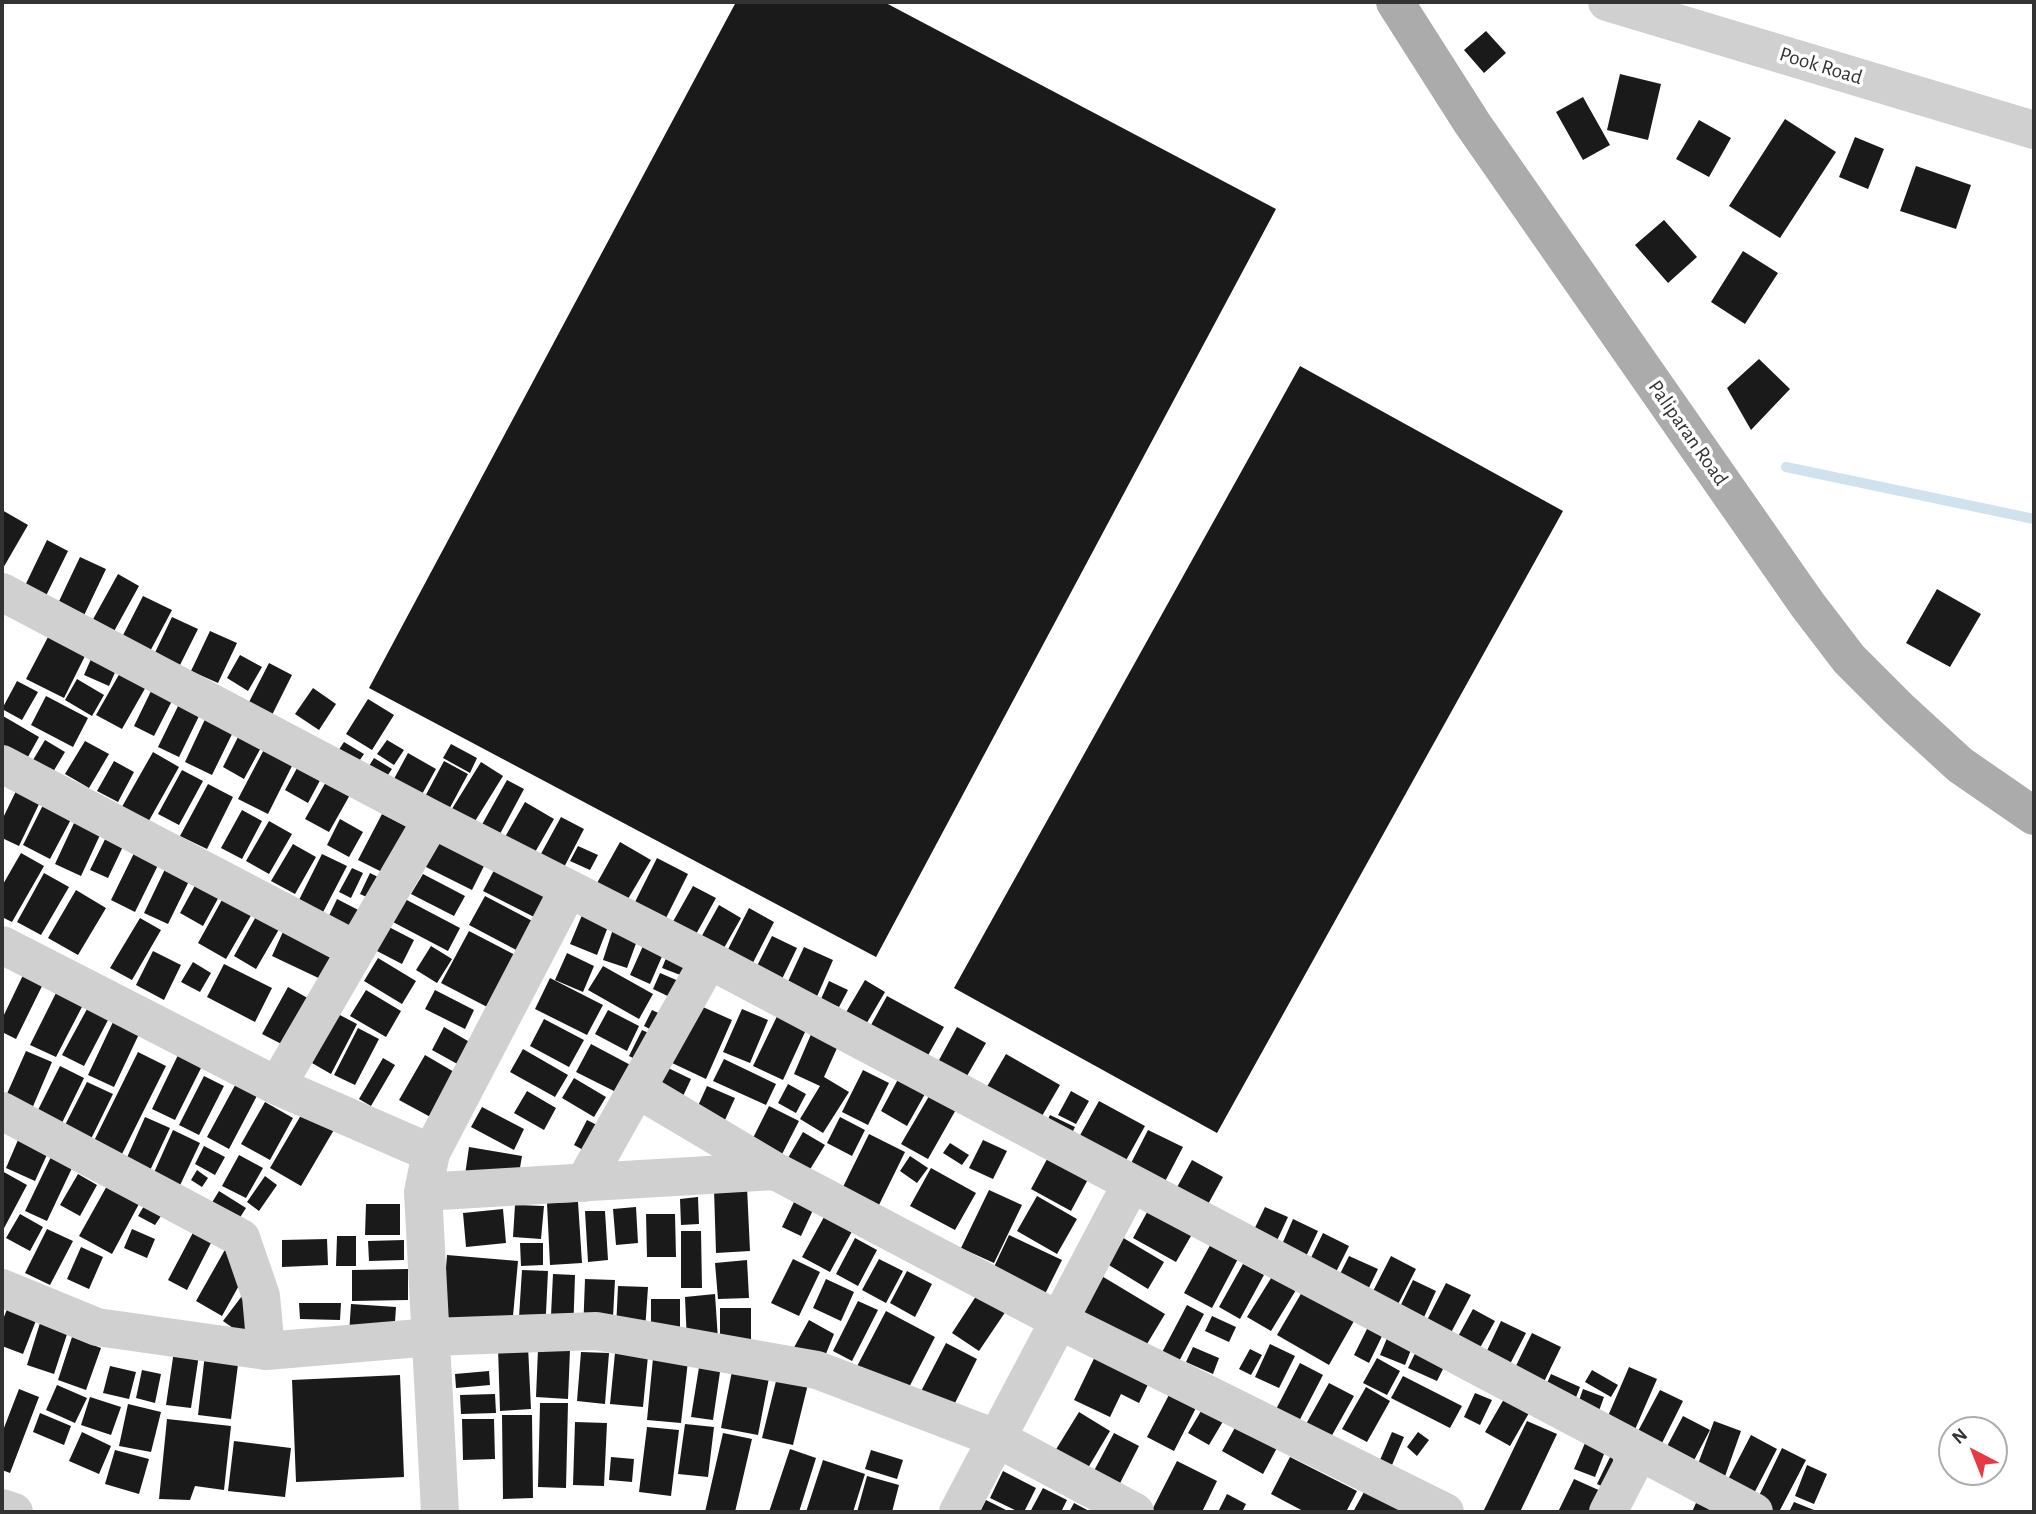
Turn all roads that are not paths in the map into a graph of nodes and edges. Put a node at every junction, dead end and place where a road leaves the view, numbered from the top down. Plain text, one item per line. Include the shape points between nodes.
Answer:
1 (1395, 2) edge
2 (1607, 2) edge
3 (2034, 130) edge
4 (2, 592) edge
5 (2, 764) edge
6 (2034, 816) edge
7 (432, 819) junction
8 (568, 890) junction
9 (2, 945) edge
10 (356, 950) junction
11 (709, 960) junction
12 (277, 1086) junction
13 (637, 1089) junction
14 (2, 1111) edge
15 (431, 1153) junction
16 (775, 1171) junction
17 (584, 1184) junction
18 (1132, 1184) junction
19 (423, 1192) junction
20 (2, 1288) edge
21 (1058, 1320) junction
22 (431, 1337) junction
23 (266, 1351) junction
24 (998, 1439) junction
25 (1639, 1452) junction
26 (2, 1508) edge
27 (14, 1512) edge
28 (440, 1512) edge
29 (958, 1512) edge
30 (1135, 1512) edge
31 (1445, 1512) edge
32 (1608, 1512) edge
33 (1754, 1512) edge

1 - 6 main road, Paliparan Road via 1480,134 1849,659 1961,765
2 - 3 street, Pook Road
4 - 7 street
5 - 10 street
7 - 8 street
7 - 10 street
8 - 11 street
8 - 15 street
9 - 12 street
10 - 12 street
11 - 13 street
11 - 18 street
12 - 15 street
13 - 16 street
13 - 17 street
14 - 23 street via 241,1238 261,1296
15 - 19 street
16 - 17 street
16 - 21 street
17 - 19 street
18 - 21 street
18 - 25 street
19 - 22 street
20 - 23 street via 97,1327
21 - 24 street
21 - 31 street
22 - 23 street
22 - 24 street via 596,1331 817,1370
22 - 28 street
24 - 29 street
24 - 30 street
25 - 32 street
25 - 33 street
26 - 27 street

